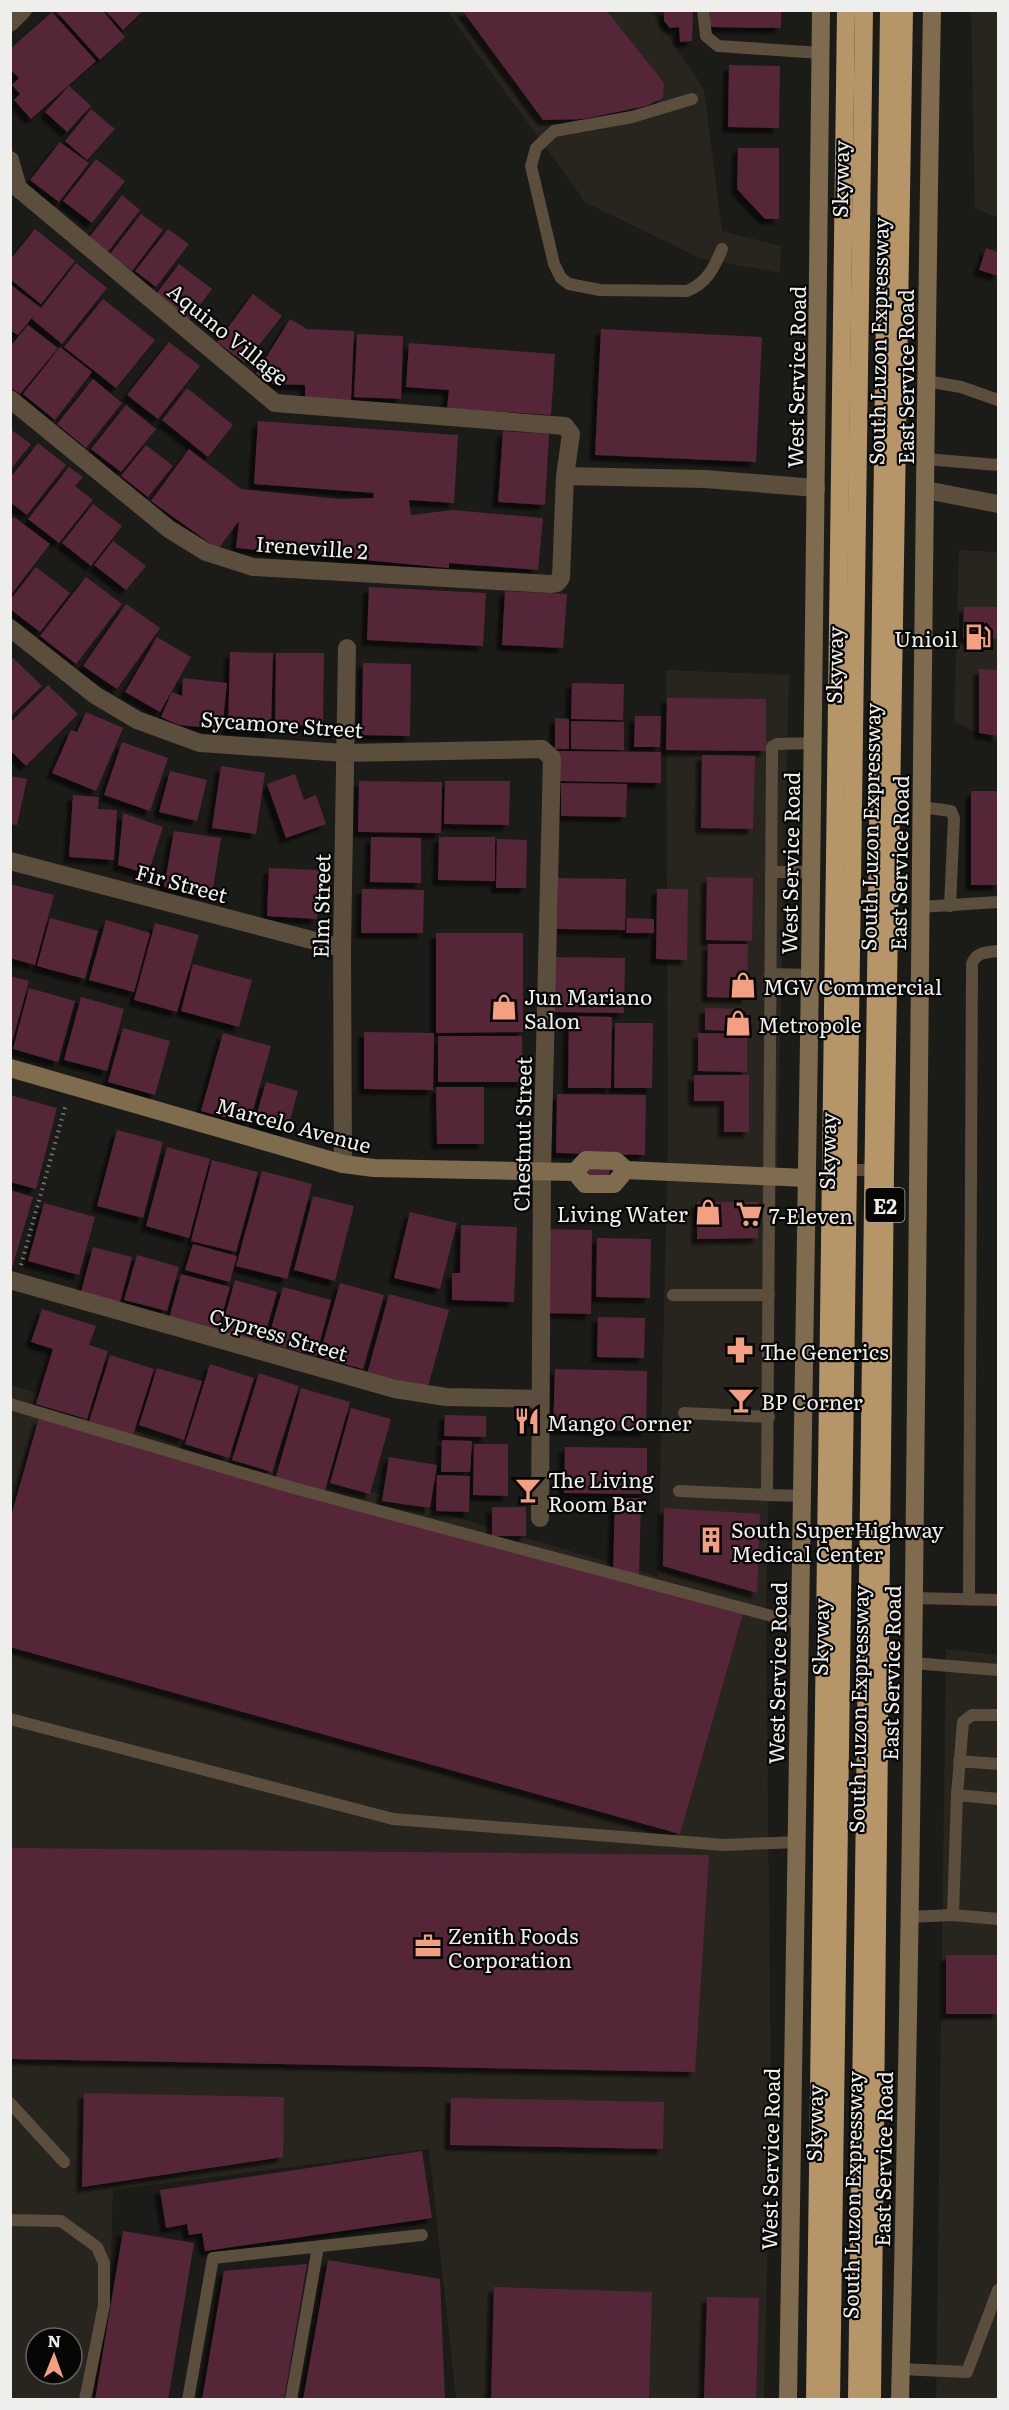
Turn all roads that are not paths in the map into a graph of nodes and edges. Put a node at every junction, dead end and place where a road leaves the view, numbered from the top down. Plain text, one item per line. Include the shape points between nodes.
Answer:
1 (23, 10) edge
2 (703, 10) edge
3 (821, 10) edge
4 (846, 10) edge
5 (864, 10) edge
6 (889, 10) edge
7 (904, 10) edge
8 (932, 10) edge
9 (10, 23) edge
10 (821, 54) junction
11 (692, 99) dead end
12 (10, 160) edge
13 (14, 189) edge
14 (722, 249) dead end
15 (926, 381) junction
16 (10, 399) edge
17 (999, 400) edge
18 (558, 424) joint
19 (926, 459) junction
20 (999, 465) edge
21 (565, 476) junction
22 (816, 488) junction
23 (926, 490) junction
24 (999, 504) edge
25 (10, 628) edge
26 (347, 648) dead end
27 (813, 743) junction
28 (547, 752) joint
29 (344, 753) junction
30 (921, 807) junction
31 (10, 861) edge
32 (772, 872) junction
33 (811, 872) junction
34 (999, 903) edge
35 (950, 906) junction
36 (920, 907) junction
37 (342, 948) junction
38 (999, 951) edge
39 (770, 974) junction
40 (810, 975) junction
41 (10, 1068) edge
42 (343, 1164) junction
43 (831, 1169) junction
44 (885, 1170) junction
45 (542, 1172) junction
46 (770, 1178) junction
47 (805, 1178) junction
48 (13, 1281) edge
49 (673, 1295) dead end
50 (769, 1295) junction
51 (540, 1399) junction
52 (10, 1404) edge
53 (684, 1413) dead end
54 (769, 1417) junction
55 (679, 1491) dead end
56 (767, 1495) junction
57 (801, 1496) junction
58 (540, 1518) dead end
59 (913, 1598) junction
60 (969, 1600) junction
61 (999, 1600) edge
62 (798, 1623) junction
63 (913, 1663) junction
64 (999, 1670) edge
65 (999, 1715) edge
66 (10, 1719) edge
67 (959, 1761) junction
68 (999, 1764) edge
69 (957, 1795) junction
70 (999, 1799) edge
71 (796, 1842) junction
72 (953, 1915) junction
73 (908, 1917) junction
74 (999, 1919) edge
75 (10, 2103) edge
76 (64, 2162) dead end
77 (10, 2220) edge
78 (422, 2235) dead end
79 (318, 2247) junction
80 (999, 2290) edge
81 (901, 2369) junction
82 (85, 2400) edge
83 (188, 2400) edge
84 (291, 2400) edge
85 (788, 2400) edge
86 (815, 2400) edge
87 (831, 2400) edge
88 (857, 2400) edge
89 (872, 2400) edge
90 (900, 2400) edge

1 - 9 street
2 - 10 lane via 706,36 718,46
3 - 10 main road, West Service Road
4 - 43 highway, South Luzon Expressway
5 - 87 highway, Skyway / E2, bridge
6 - 88 highway, E2, bridge
7 - 44 highway, South Luzon Expressway / E2
8 - 15 main road, East Service Road
10 - 22 main road, West Service Road
11 - 14 lane via 663,110 563,128 547,136 536,148 531,166 538,202 561,278 584,288 687,291 709,276
12 - 13 street, Aquino Village
13 - 18 street, Aquino Village via 275,403
15 - 17 lane via 961,387
15 - 19 main road, East Service Road
16 - 21 street, Ireneville 2 via 169,529 206,552 253,567 557,583 563,572
18 - 21 street, Ireneville 2 via 571,434
19 - 20 lane
19 - 23 main road, East Service Road
21 - 22 street via 705,479
22 - 27 main road, West Service Road
23 - 24 street
23 - 30 main road, East Service Road
25 - 29 street, Sycamore Street via 95,695 137,720 200,743
26 - 29 street, Elm Street
27 - 32 lane via 786,742 772,747
27 - 33 main road, West Service Road
28 - 29 street, Sycamore Street via 542,749
28 - 45 street, Chestnut Street via 553,766
29 - 37 street, Elm Street
30 - 35 lane via 942,808 951,811 954,818
30 - 36 main road, East Service Road
31 - 37 street, Fir Street
32 - 33 lane
32 - 39 lane
33 - 40 main road, West Service Road
34 - 35 lane
35 - 36 lane
36 - 59 main road, East Service Road
37 - 42 street, Elm Street
38 - 60 lane via 981,953 972,964
39 - 40 lane
39 - 46 lane
40 - 47 main road, West Service Road
41 - 42 main road, Marcelo Avenue
42 - 45 main road, Marcelo Avenue
43 - 44 lane
43 - 86 highway, South Luzon Expressway
44 - 89 highway, South Luzon Expressway / E2
45 - 46 main road, Marcelo Avenue via 575,1172 586,1160 616,1161 626,1170
45 - 51 street, Chestnut Street
46 - 47 main road, Marcelo Avenue
46 - 50 lane
47 - 57 main road, West Service Road
48 - 51 street, Cypress Street via 395,1389 446,1397
49 - 50 lane
50 - 54 lane
51 - 58 street, Chestnut Street
52 - 62 lane via 290,1488
53 - 54 lane
54 - 56 lane
55 - 56 lane
56 - 57 lane
57 - 62 main road, West Service Road
59 - 60 lane
59 - 63 main road, East Service Road
60 - 61 lane
62 - 71 main road, West Service Road
63 - 64 lane
63 - 73 main road, East Service Road
65 - 67 lane via 972,1715 963,1722
66 - 71 lane via 393,1819 724,1845
67 - 68 lane
67 - 69 lane
69 - 70 lane
69 - 72 lane
71 - 85 main road, West Service Road
72 - 73 lane
72 - 74 lane
73 - 81 main road, East Service Road
75 - 76 lane
77 - 82 lane via 61,2221 97,2247 104,2263 104,2305
78 - 79 lane
79 - 83 lane via 213,2258
79 - 84 lane
80 - 81 lane via 968,2372
81 - 90 main road, East Service Road

